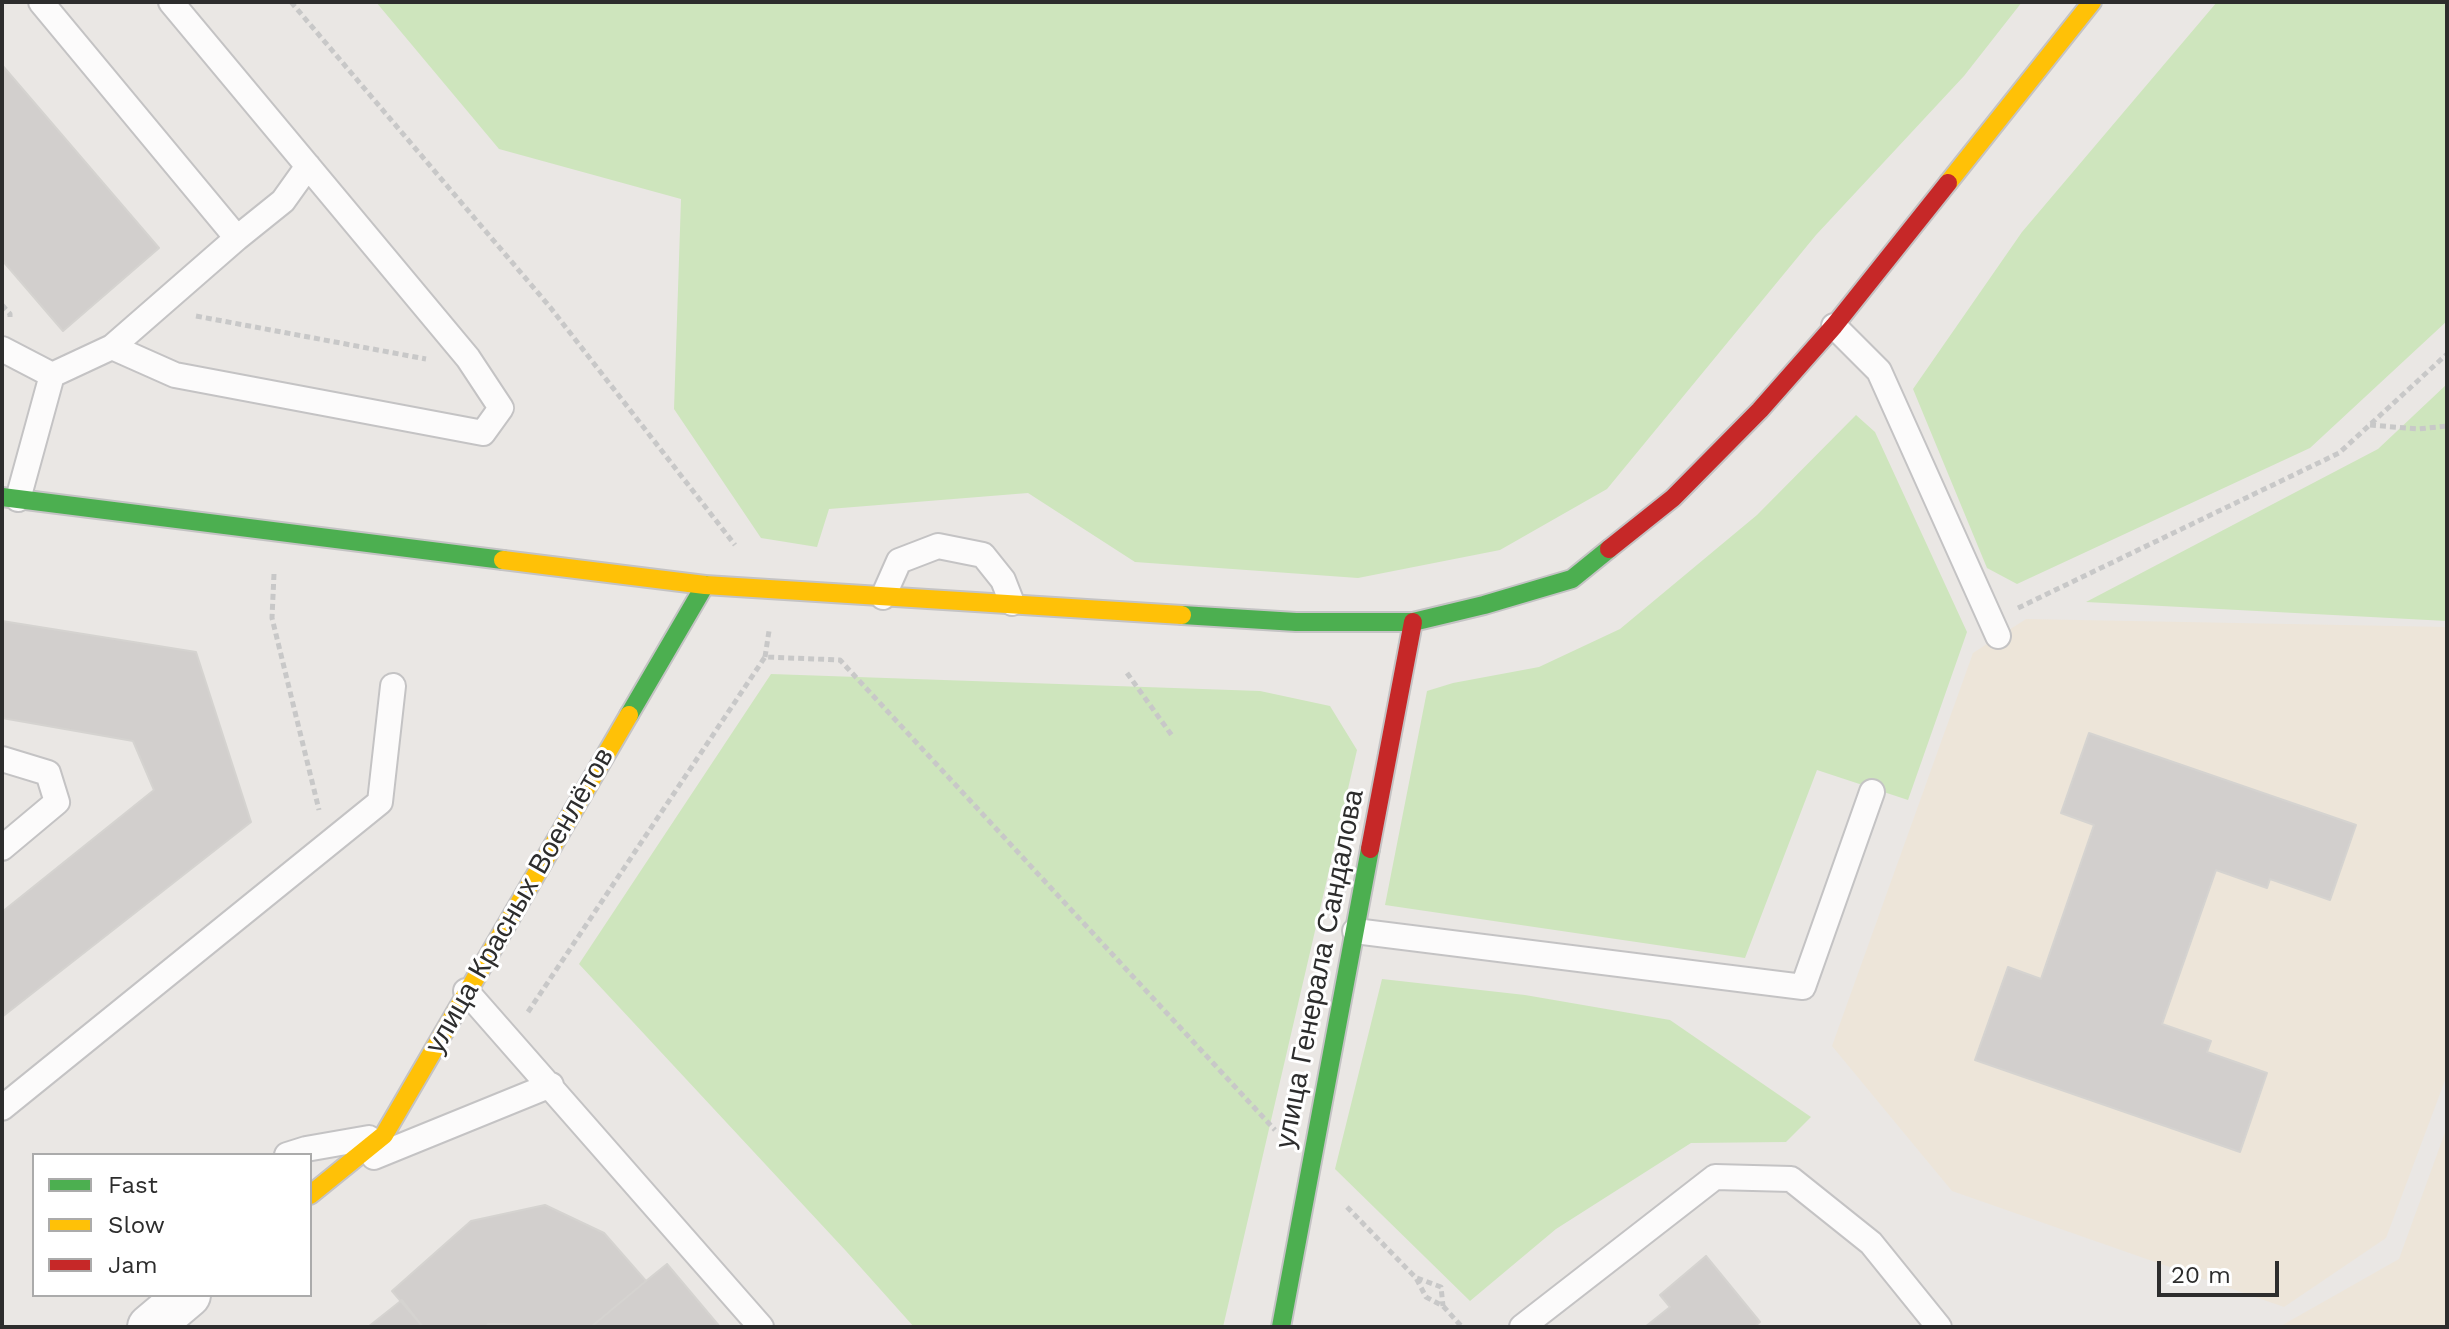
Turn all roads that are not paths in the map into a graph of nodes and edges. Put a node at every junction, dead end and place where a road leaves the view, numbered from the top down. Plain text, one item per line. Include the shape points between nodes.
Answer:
1 (41, 2) edge
2 (171, 2) edge
3 (2092, 2) edge
4 (308, 166) junction
5 (237, 238) junction
6 (1834, 326) junction
7 (112, 347) junction
8 (2, 349) edge
9 (52, 375) junction
10 (10, 498) edge
11 (705, 585) junction
12 (883, 597) junction
13 (1012, 603) junction
14 (1413, 622) junction
15 (1996, 630) road end
16 (393, 686) dead end
17 (2, 759) edge
18 (1872, 792) dead end
19 (2, 848) edge
20 (1355, 931) junction
21 (466, 991) junction
22 (551, 1085) junction
23 (2, 1108) edge
24 (384, 1135) junction
25 (293, 1153) edge
26 (338, 1172) junction
27 (312, 1193) edge
28 (186, 1297) edge
29 (150, 1327) edge
30 (761, 1327) edge
31 (1281, 1327) edge
32 (1522, 1327) edge
33 (1939, 1327) edge

1 - 5 lane
2 - 4 lane
3 - 6 street
4 - 5 lane via 283,201
4 - 7 lane via 501,408 483,433 175,375
5 - 7 lane
6 - 14 street via 1673,498 1572,579
6 - 15 lane via 1879,371
7 - 9 lane
8 - 9 lane
9 - 10 lane
10 - 11 street
11 - 12 street
11 - 21 street, улица Красных Военлётов
12 - 13 street
12 - 13 lane via 899,561 938,546 983,555 1003,580
13 - 14 street via 1296,622
14 - 20 street, улица Генерала Сандалова
16 - 23 lane via 380,802
17 - 19 lane via 48,773 57,802
18 - 20 lane via 1803,987
20 - 31 street, улица Генерала Сандалова
21 - 22 lane
21 - 24 street, улица Красных Военлётов
22 - 26 lane
22 - 30 lane
24 - 25 lane
24 - 26 street, улица Красных Военлётов
26 - 27 street, улица Красных Военлётов
28 - 29 street
32 - 33 lane via 1715,1177 1791,1179 1871,1243

